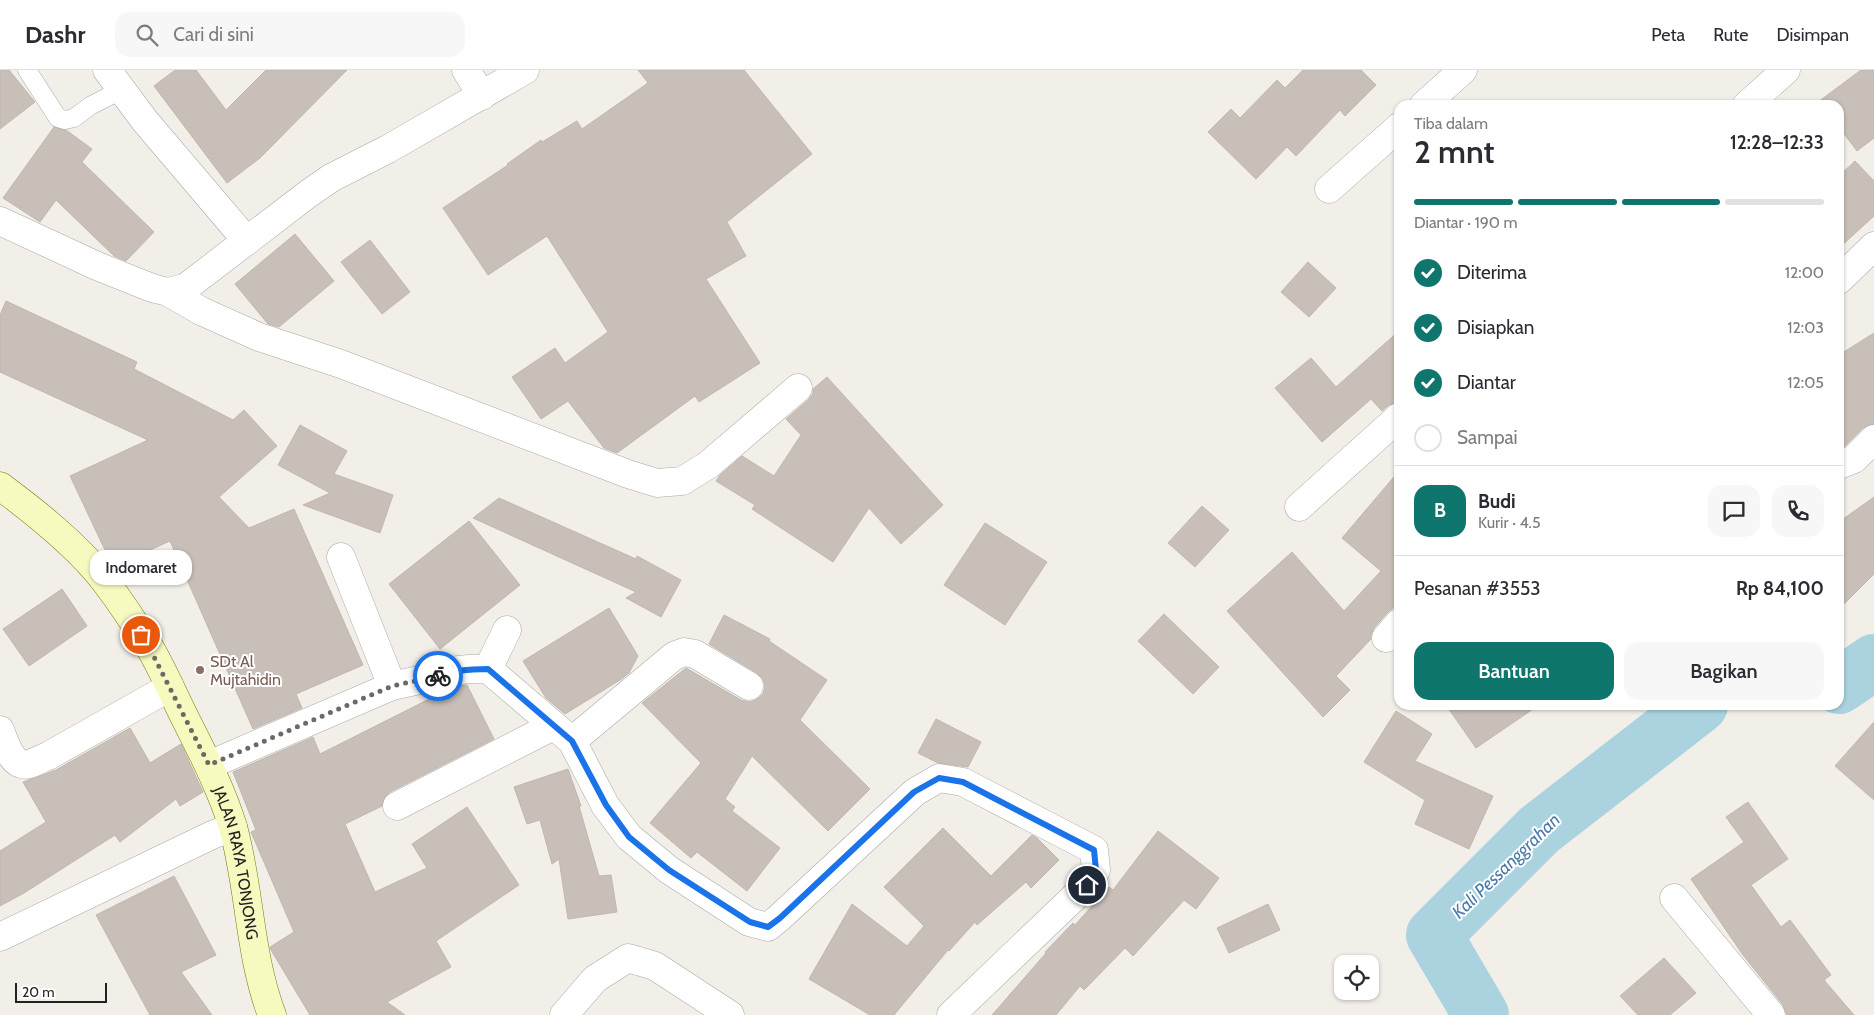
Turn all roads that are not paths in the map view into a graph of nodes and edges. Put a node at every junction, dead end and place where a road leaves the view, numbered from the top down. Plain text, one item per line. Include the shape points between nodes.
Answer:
1 (27, 70) edge
2 (466, 70) edge
3 (525, 70) edge
4 (1463, 70) edge
5 (1786, 70) edge
6 (114, 80) edge
7 (482, 96) junction
8 (1430, 100) edge
9 (1753, 100) edge
10 (1394, 131) edge
11 (1328, 189) dead end
12 (0, 220) edge
13 (247, 241) junction
14 (1874, 246) edge
15 (1844, 275) edge
16 (168, 292) junction
17 (798, 388) dead end
18 (1394, 421) edge
19 (1874, 439) edge
20 (1844, 463) edge
21 (0, 486) edge
22 (1298, 507) dead end
23 (341, 557) dead end
24 (507, 630) dead end
25 (488, 669) junction
26 (392, 686) junction
27 (749, 686) dead end
28 (170, 687) junction
29 (0, 730) edge
30 (563, 734) junction
31 (209, 765) junction
32 (397, 806) dead end
33 (233, 827) junction
34 (1674, 898) dead end
35 (0, 937) edge
36 (272, 1015) edge
37 (564, 1015) edge
38 (730, 1015) edge
39 (951, 1015) edge
40 (1771, 1015) edge

1 - 6 lane via 58,118 65,120 74,118 90,106
2 - 7 street
3 - 7 street
4 - 8 street
5 - 9 street
6 - 13 street
7 - 13 street via 331,178
10 - 11 street
12 - 16 street via 97,266
13 - 16 street via 186,288
14 - 15 street
16 - 17 street via 259,337 341,364 657,483 682,481 708,465
18 - 22 street
19 - 20 street via 1854,459
21 - 28 main road, JALAN RAYA TONJONG via 66,539 103,578 150,649
23 - 26 street
24 - 25 street
25 - 26 street via 450,671
25 - 30 street
26 - 31 street
27 - 30 street via 695,654 684,652
28 - 29 street via 28,765 11,756
28 - 31 main road, JALAN RAYA TONJONG
30 - 32 street
30 - 39 street via 629,837 669,870 750,922 768,927 914,792 939,778 963,782 1094,850 1096,870 1087,885
31 - 33 main road, JALAN RAYA TONJONG
33 - 35 street
33 - 36 main road, JALAN RAYA TONJONG via 254,943
34 - 40 street
37 - 38 street via 595,979 628,958 656,966

